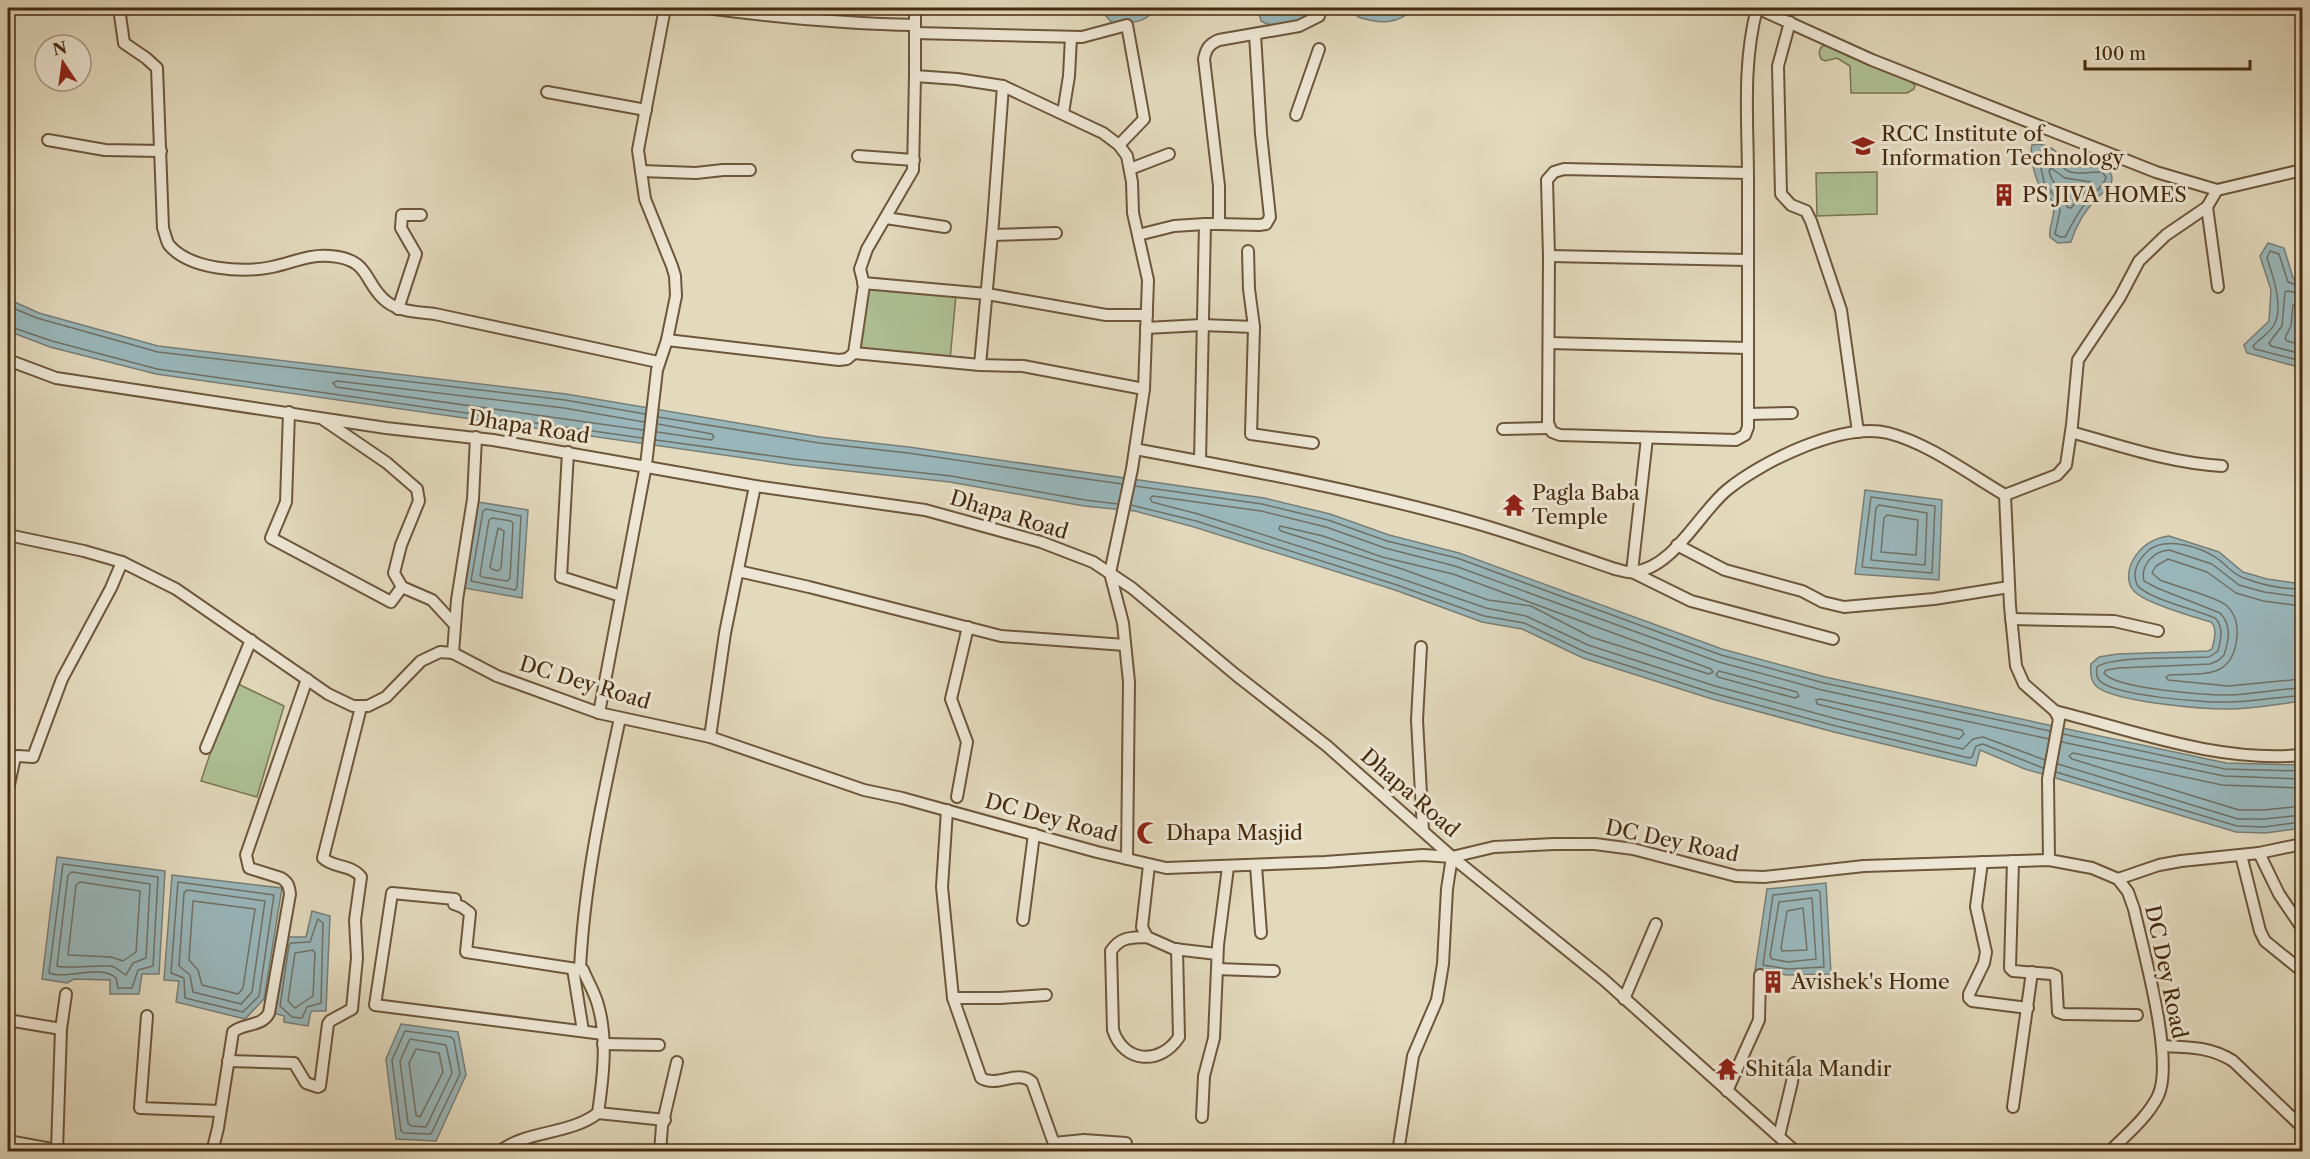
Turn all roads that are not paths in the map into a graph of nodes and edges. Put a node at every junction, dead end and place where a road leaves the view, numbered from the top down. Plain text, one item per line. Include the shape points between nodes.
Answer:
1 (119, 8) edge
2 (665, 8) edge
3 (706, 8) edge
4 (915, 8) edge
5 (1757, 8) edge
6 (1319, 15) dead end
7 (1790, 22) junction
8 (915, 29) junction
9 (1255, 34) junction
10 (1071, 37) junction
11 (1319, 49) dead end
12 (915, 76) junction
13 (1003, 86) junction
14 (547, 93) dead end
15 (646, 110) junction
16 (1063, 113) junction
17 (1296, 115) dead end
18 (48, 140) dead end
19 (1119, 145) junction
20 (161, 151) junction
21 (1169, 154) dead end
22 (858, 156) dead end
23 (914, 160) junction
24 (1130, 169) junction
25 (750, 170) dead end
26 (2302, 170) edge
27 (641, 171) junction
28 (1748, 173) junction
29 (2217, 190) junction
30 (2207, 207) junction
31 (421, 215) dead end
32 (886, 218) junction
33 (1204, 224) junction
34 (1219, 224) junction
35 (945, 226) dead end
36 (1056, 233) dead end
37 (992, 235) junction
38 (1138, 235) junction
39 (1248, 251) dead end
40 (1549, 256) junction
41 (1748, 260) junction
42 (863, 283) junction
43 (2217, 287) dead end
44 (987, 294) junction
45 (398, 309) junction
46 (1147, 315) junction
47 (1202, 325) junction
48 (1254, 327) junction
49 (1146, 328) junction
50 (667, 340) junction
51 (1549, 343) junction
52 (1748, 348) junction
53 (854, 353) junction
54 (8, 360) edge
55 (980, 365) junction
56 (658, 366) junction
57 (1144, 389) junction
58 (289, 412) junction
59 (1792, 413) dead end
60 (1748, 414) junction
61 (323, 418) junction
62 (1549, 428) junction
63 (1503, 429) dead end
64 (1858, 432) junction
65 (2071, 432) junction
66 (476, 437) junction
67 (1647, 438) junction
68 (1313, 443) dead end
69 (1135, 449) junction
70 (568, 452) junction
71 (1200, 461) junction
72 (646, 465) junction
73 (2222, 466) dead end
74 (755, 486) junction
75 (2005, 495) junction
76 (8, 535) edge
77 (1677, 546) junction
78 (122, 562) junction
79 (738, 571) junction
80 (1632, 572) junction
81 (1110, 573) junction
82 (402, 587) junction
83 (2009, 587) junction
84 (621, 596) junction
85 (2011, 619) junction
86 (455, 625) junction
87 (968, 627) junction
88 (2158, 631) dead end
89 (1833, 639) dead end
90 (250, 640) junction
91 (1125, 645) junction
92 (1421, 646) dead end
93 (453, 653) junction
94 (307, 679) junction
95 (361, 707) junction
96 (599, 713) junction
97 (2057, 715) junction
98 (620, 718) junction
99 (710, 737) junction
100 (206, 747) dead end
101 (2302, 755) edge
102 (8, 789) edge
103 (957, 797) dead end
104 (947, 810) junction
105 (1423, 830) junction
106 (1034, 834) junction
107 (2302, 844) edge
108 (2259, 853) junction
109 (2241, 855) junction
110 (1452, 856) junction
111 (1127, 860) junction
112 (2049, 860) junction
113 (2013, 861) junction
114 (1982, 862) junction
115 (1149, 865) junction
116 (1256, 866) junction
117 (1227, 867) junction
118 (2118, 879) junction
119 (2298, 914) edge
120 (1023, 920) dead end
121 (1656, 924) dead end
122 (2302, 928) edge
123 (1261, 933) dead end
124 (1147, 937) junction
125 (1177, 949) junction
126 (1217, 954) junction
127 (1217, 969) junction
128 (578, 970) junction
129 (1274, 971) dead end
130 (2302, 971) edge
131 (2032, 972) junction
132 (1760, 975) dead end
133 (66, 994) dead end
134 (1046, 995) dead end
135 (953, 998) junction
136 (1624, 999) junction
137 (2028, 1008) junction
138 (147, 1016) dead end
139 (2137, 1016) dead end
140 (8, 1020) edge
141 (61, 1029) junction
142 (583, 1031) junction
143 (603, 1039) junction
144 (659, 1045) dead end
145 (2163, 1046) junction
146 (228, 1061) junction
147 (677, 1062) dead end
148 (1794, 1063) dead end
149 (1727, 1091) junction
150 (2013, 1107) dead end
151 (220, 1111) junction
152 (598, 1113) junction
153 (1202, 1117) dead end
154 (665, 1120) junction
155 (2302, 1127) edge
156 (1779, 1136) junction
157 (8, 1141) edge
158 (1126, 1143) dead end
159 (1055, 1147) edge
160 (62, 1151) edge
161 (212, 1152) edge
162 (499, 1152) edge
163 (660, 1152) edge
164 (1398, 1152) edge
165 (1796, 1152) edge
166 (2109, 1152) edge

1 - 20 street via 124,43 156,68
2 - 15 street
3 - 8 street via 794,20
4 - 8 street
5 - 7 street
5 - 28 street via 1748,44
6 - 9 street via 1299,26
7 - 29 street via 1872,60 2156,172
7 - 64 street via 1778,66 1781,194 1791,205 1806,212 1836,293 1846,333
8 - 10 street
8 - 12 street
9 - 34 street via 1219,40 1211,44 1204,59 1219,186
9 - 34 street via 1270,217 1266,224 1259,225
10 - 16 street
10 - 19 street via 1127,25 1144,119
11 - 17 street
12 - 13 street
12 - 23 street
13 - 16 street
13 - 37 street
14 - 15 street
15 - 27 street via 639,150
16 - 19 street
18 - 20 street via 105,150
19 - 24 street
20 - 45 street via 163,228 167,243 181,256 238,270 275,267 305,257 346,259 363,267 379,295
21 - 24 street
22 - 23 street
23 - 32 street via 913,170
24 - 38 street via 1132,213
25 - 27 street
26 - 29 street
27 - 50 street via 645,199 675,276 676,296
28 - 40 street via 1554,172 1548,180
28 - 41 street
29 - 30 street
30 - 43 street
30 - 65 street via 2166,235 2139,261 2078,360
31 - 45 street via 402,215 401,228 417,254
32 - 35 street
32 - 42 street via 862,262
33 - 34 street
33 - 38 street
33 - 47 street
36 - 37 street
37 - 44 street
38 - 46 street via 1148,280
39 - 48 street
40 - 41 street
40 - 51 street
41 - 52 street
42 - 44 street
42 - 53 street
44 - 46 street via 1107,315
44 - 55 street
45 - 56 street via 446,316
46 - 49 street
47 - 48 street
47 - 49 street
47 - 71 street
48 - 68 street via 1251,434
49 - 57 street
50 - 53 street via 839,360
50 - 56 street
51 - 52 street
51 - 62 street
52 - 60 street
53 - 55 street
54 - 58 street, Dhapa Road via 56,378
55 - 57 street via 1023,366
56 - 72 street
57 - 69 street
58 - 61 street, Dhapa Road
58 - 82 street via 286,502 271,538 391,602
59 - 60 street
60 - 67 street via 1745,435 1736,440
61 - 66 street, Dhapa Road
61 - 82 street via 417,489 419,501 394,573
62 - 63 street
62 - 67 street via 1560,435
64 - 75 street via 1885,432 1911,440
64 - 77 street via 1802,446 1745,477 1726,490
65 - 73 street via 2167,459
65 - 75 street via 2066,465 2057,475
66 - 70 street, Dhapa Road
66 - 86 street via 473,499
67 - 80 street
69 - 71 street
69 - 81 street
70 - 72 street, Dhapa Road
70 - 84 street via 561,577
71 - 80 street via 1450,517
72 - 74 street, Dhapa Road
72 - 84 street
74 - 79 street
74 - 81 street, Dhapa Road via 925,510 1041,542 1093,562
75 - 83 street
76 - 78 street
77 - 80 street via 1665,559
77 - 83 street via 1725,570 1802,591 1833,605 1934,599
78 - 90 street via 176,589
78 - 102 street via 62,679 33,757 15,757
79 - 87 street
79 - 99 street
80 - 89 street via 1699,604
81 - 91 street
81 - 105 street, Dhapa Road via 1327,746
82 - 86 street via 432,600
83 - 85 street
84 - 96 street
85 - 88 street via 2114,621
85 - 97 street via 2016,666 2024,684
86 - 93 street
87 - 91 street via 1001,636
87 - 103 street via 951,699 968,742
90 - 94 street
90 - 100 street
91 - 111 street via 1129,682
92 - 105 street via 1417,720
93 - 95 street via 440,652 421,661 386,697
93 - 96 street, DC Dey Road via 497,676
94 - 95 street via 328,694
94 - 146 street via 246,855 249,868 281,878 290,888 269,1013 263,1021 232,1032
95 - 146 street via 323,858 350,868 361,877 355,920 357,958 352,1009 328,1024 318,1087 306,1083 294,1063
96 - 98 street, DC Dey Road
97 - 101 street via 2252,756
97 - 112 street via 2048,779
98 - 99 street, DC Dey Road
98 - 128 street via 582,922
99 - 104 street, DC Dey Road via 864,790
104 - 106 street, DC Dey Road
104 - 135 street via 942,888
105 - 110 street, Dhapa Road
106 - 111 street, DC Dey Road
106 - 120 street
107 - 108 street
108 - 109 street
108 - 119 street via 2279,894
109 - 118 street via 2181,861
109 - 130 street via 2265,941
110 - 114 street, DC Dey Road via 1494,847 1595,844 1633,849 1736,876 1764,877 1834,867
110 - 116 street, DC Dey Road
110 - 136 street, Dhapa Road
110 - 164 street via 1437,1000 1413,1056
111 - 115 street, DC Dey Road
112 - 113 street, DC Dey Road
112 - 118 street, DC Dey Road via 2092,868
113 - 114 street, DC Dey Road
113 - 131 street via 2010,968
114 - 137 street via 1976,907 1986,952 1969,998 1972,1002
115 - 117 street, DC Dey Road
115 - 124 street via 1142,927
116 - 117 street, DC Dey Road
116 - 123 street
117 - 126 street
118 - 145 street, DC Dey Road via 2134,909
119 - 122 street
121 - 136 street
124 - 125 street
124 - 125 street via 1122,939 1112,951 1113,1030 1126,1052 1140,1056 1160,1054 1172,1048 1179,1037
125 - 126 street
126 - 127 street
127 - 129 street
127 - 153 street via 1214,1038 1204,1076
128 - 142 street
128 - 142 street via 466,952 470,914 454,904 455,899 392,894 375,1005
128 - 143 street via 598,1005
131 - 137 street
131 - 139 street via 2056,976 2058,1012
132 - 149 street via 1759,1020
133 - 141 street
134 - 135 street
135 - 159 street via 981,1078 991,1082 1020,1077 1032,1082
136 - 149 street, Dhapa Road
137 - 150 street
138 - 151 street via 140,1108
140 - 141 street
141 - 160 street
142 - 143 street
143 - 144 street
143 - 152 street
145 - 155 street via 2195,1047 2222,1054
145 - 166 street, DC Dey Road via 2160,1094 2147,1115
146 - 151 street
147 - 154 street
148 - 156 street
149 - 156 street, Dhapa Road
151 - 161 street
152 - 154 street
152 - 162 street via 587,1122 519,1142
154 - 163 street
156 - 165 street, Dhapa Road
157 - 160 street
158 - 159 street via 1099,1140

